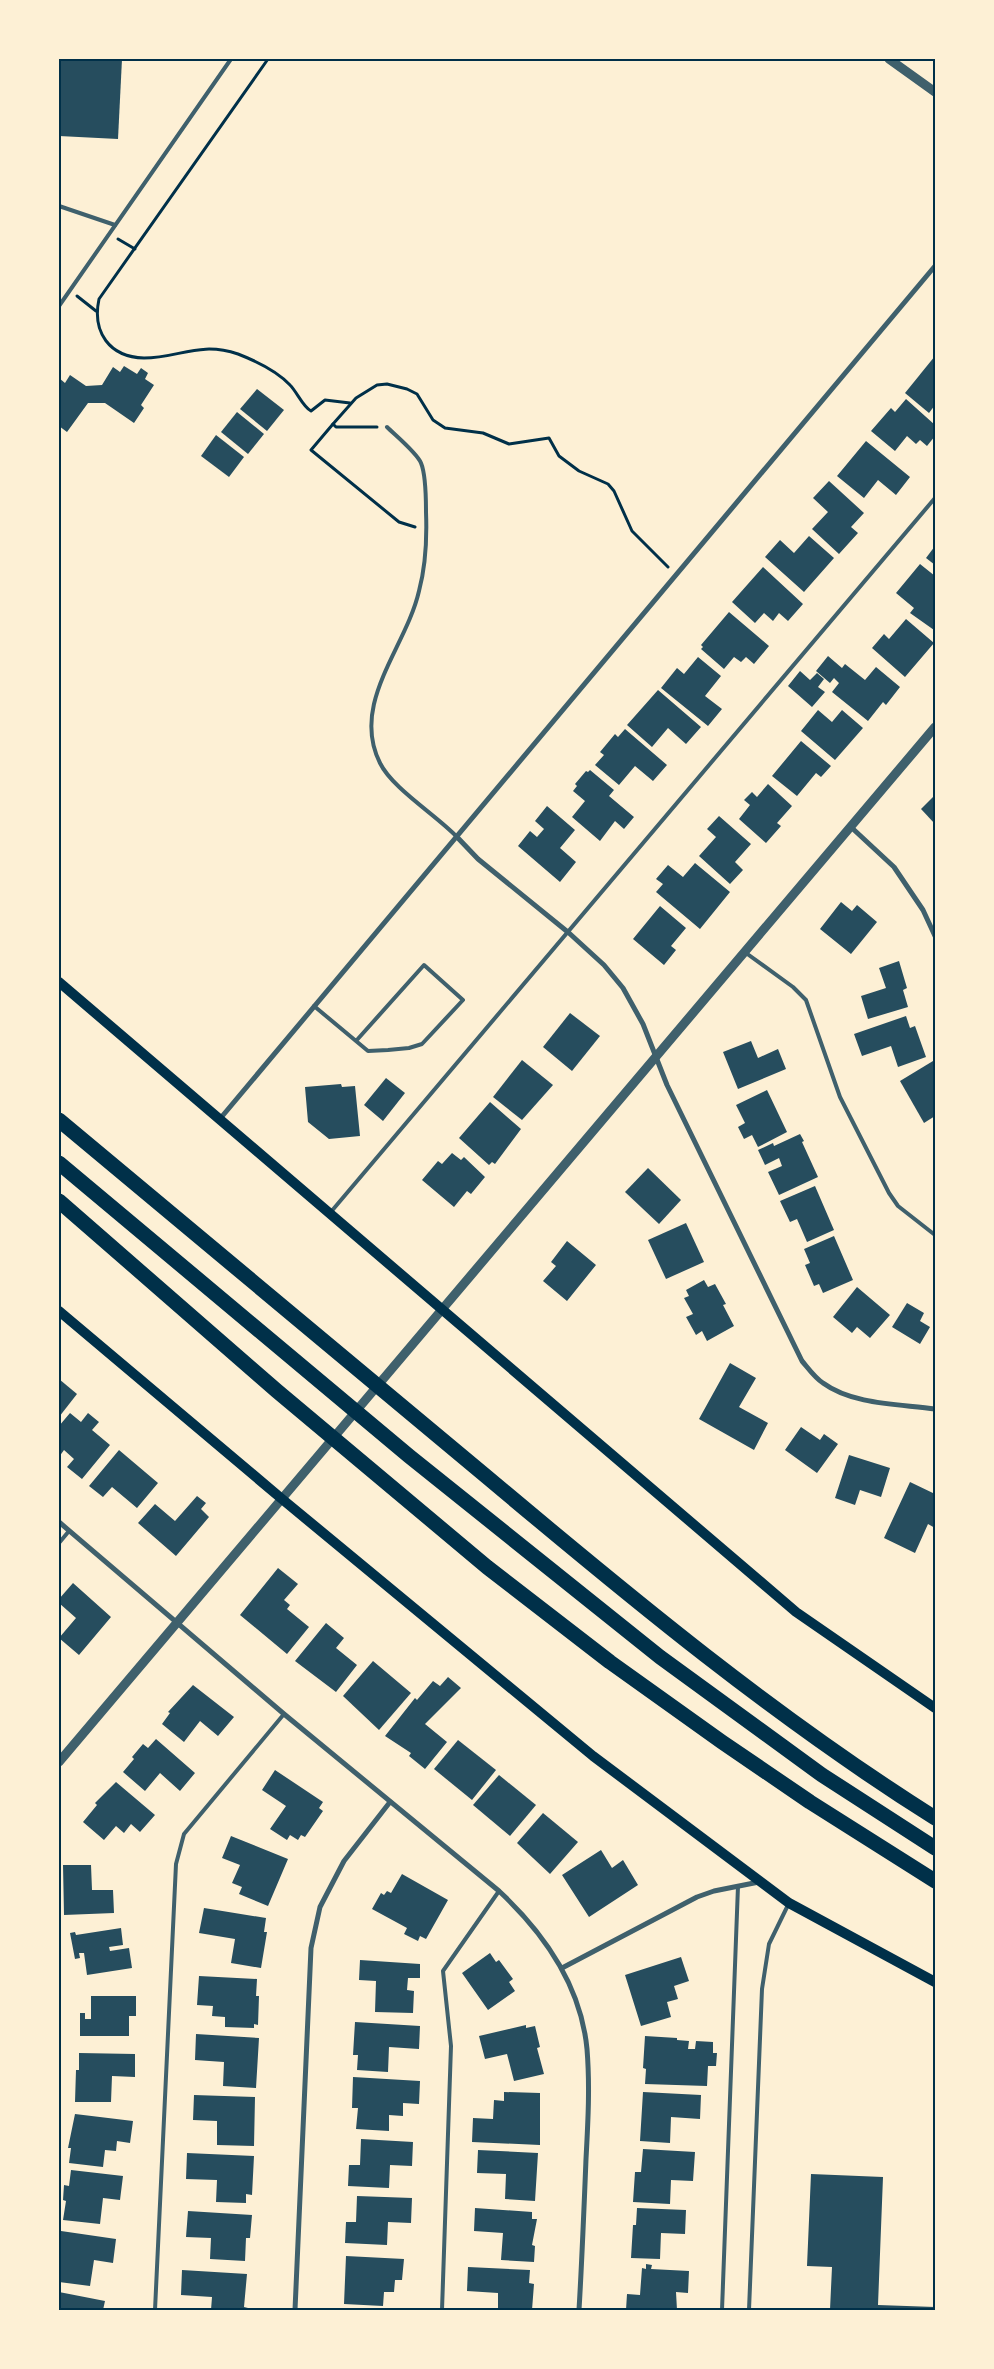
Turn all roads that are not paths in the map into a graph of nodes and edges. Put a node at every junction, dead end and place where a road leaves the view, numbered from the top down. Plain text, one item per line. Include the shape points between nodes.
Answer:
1 (231, 59) edge
2 (889, 59) edge
3 (935, 92) edge
4 (59, 206) edge
5 (115, 225) junction
6 (935, 266) edge
7 (59, 306) edge
8 (387, 427) road end
9 (935, 498) edge
10 (935, 728) edge
11 (852, 828) junction
12 (457, 837) junction
13 (569, 932) junction
14 (935, 936) edge
15 (745, 952) junction
16 (59, 982) edge
17 (314, 1006) junction
18 (356, 1042) junction
19 (656, 1056) junction
20 (59, 1120) edge
21 (218, 1120) junction
22 (59, 1163) edge
23 (59, 1202) edge
24 (329, 1215) junction
25 (935, 1235) edge
26 (59, 1310) edge
27 (441, 1310) junction
28 (935, 1409) edge
29 (282, 1499) junction
30 (59, 1522) edge
31 (69, 1531) junction
32 (59, 1543) edge
33 (177, 1624) junction
34 (935, 1708) edge
35 (284, 1714) junction
36 (59, 1762) edge
37 (390, 1802) junction
38 (935, 1818) edge
39 (935, 1848) edge
40 (935, 1881) edge
41 (759, 1882) junction
42 (738, 1886) junction
43 (499, 1891) junction
44 (789, 1902) junction
45 (562, 1968) junction
46 (935, 1982) edge
47 (155, 2310) edge
48 (294, 2310) edge
49 (442, 2310) edge
50 (579, 2310) edge
51 (722, 2310) edge
52 (749, 2310) edge

1 - 5 lane
2 - 3 street
4 - 5 lane
5 - 7 lane
6 - 12 street
8 - 12 lane via 421,462 426,498 425,556 419,592 405,632 377,689 372,710 374,746 380,765 398,785
9 - 13 lane
10 - 11 street
11 - 14 street via 894,867
11 - 15 street
12 - 13 street via 478,859
12 - 17 street
13 - 19 street via 623,988
13 - 24 lane
15 - 19 street
15 - 25 lane via 806,1000 840,1098 889,1193 898,1206
16 - 21 main road
17 - 18 lane
17 - 21 street
18 - 18 lane via 424,965 463,1000 422,1044 368,1051
19 - 27 street
19 - 28 street via 671,1094 802,1360 822,1383 846,1394 871,1401
20 - 38 highway via 650,1613 766,1702
21 - 24 main road
22 - 39 highway via 409,1456 668,1662 822,1775
23 - 40 highway via 389,1485 610,1662 794,1791
24 - 27 main road
26 - 29 main road
27 - 29 street
27 - 34 main road via 796,1612
29 - 33 street
29 - 41 main road via 593,1756
30 - 31 street
31 - 32 lane
31 - 33 street
33 - 35 street
33 - 36 street
35 - 37 street
35 - 47 lane via 184,1834 176,1864
37 - 43 street
37 - 48 street via 344,1861 320,1908 311,1948
41 - 42 street
41 - 44 main road
42 - 45 street via 698,1897
42 - 51 lane
43 - 45 street via 524,1914
43 - 49 lane via 443,1972 451,2046
44 - 46 main road
44 - 52 lane via 769,1944 762,1989
45 - 50 street via 578,2008 588,2064

